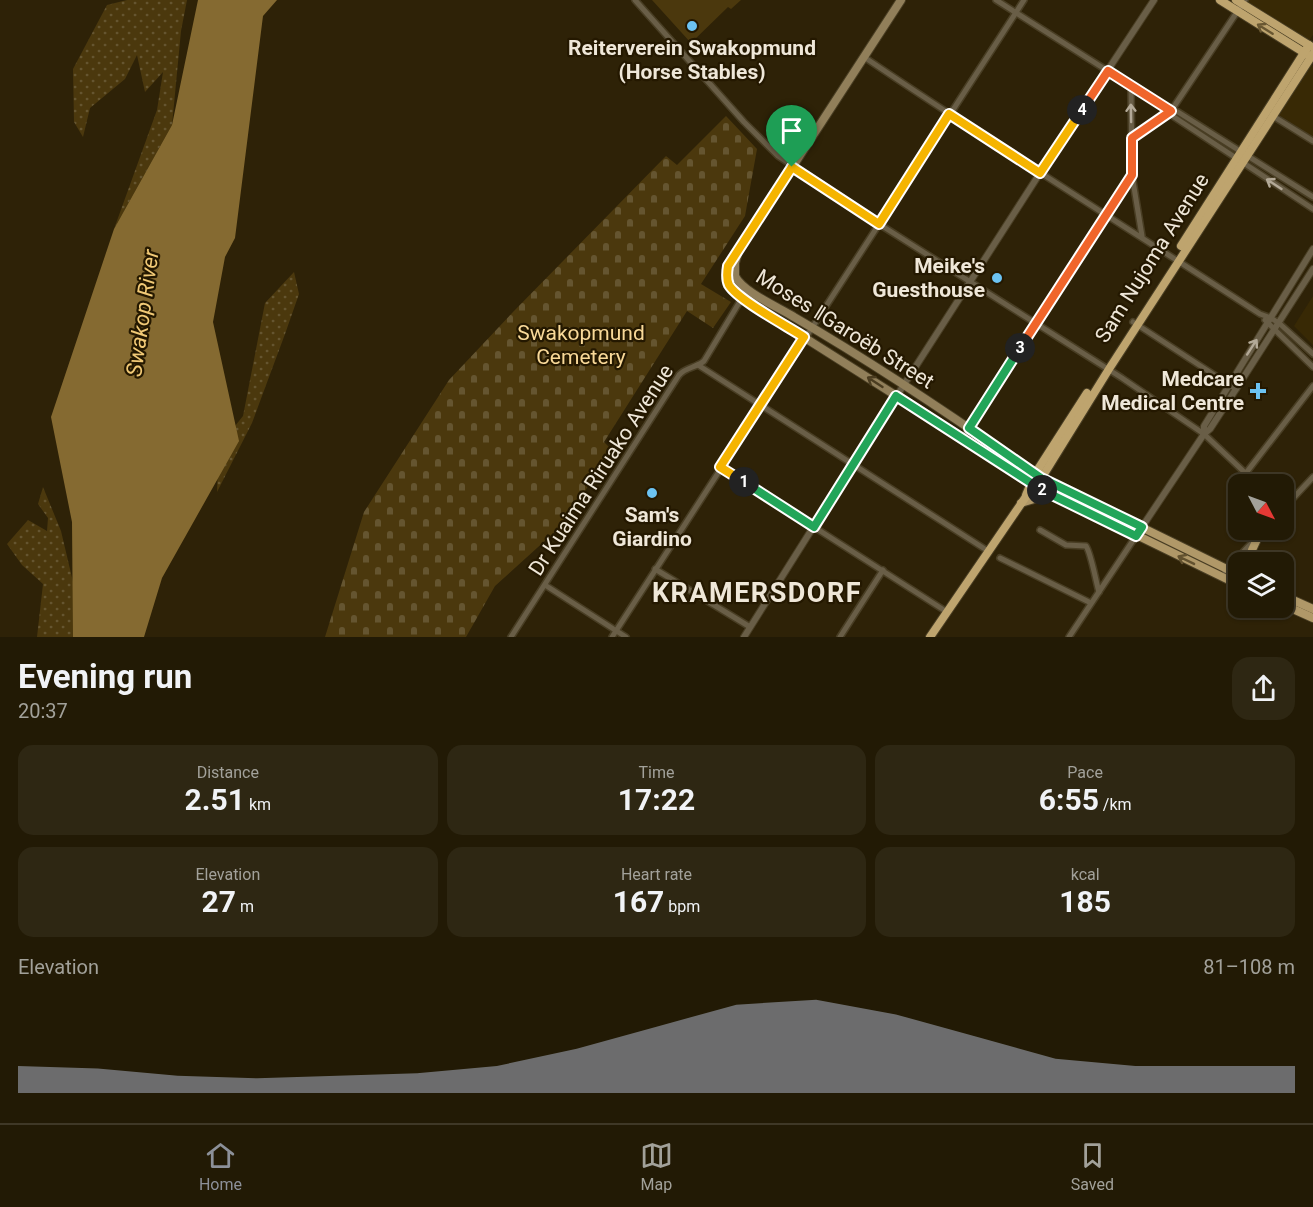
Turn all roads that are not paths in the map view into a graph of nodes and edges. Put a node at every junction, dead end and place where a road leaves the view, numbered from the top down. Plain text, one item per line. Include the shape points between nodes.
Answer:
1 (635, 0) edge
2 (901, 0) edge
3 (996, 0) edge
4 (1024, 0) edge
5 (1154, 0) edge
6 (1220, 0) edge
7 (1240, 4) edge
8 (1016, 13) junction
9 (1311, 51) edge
10 (864, 57) junction
11 (1108, 71) junction
12 (1131, 87) junction
13 (1171, 111) junction
14 (949, 114) junction
15 (1270, 114) junction
16 (1132, 138) junction
17 (1313, 141) edge
18 (1241, 158) junction
19 (792, 167) junction
20 (1040, 173) junction
21 (1132, 175) junction
22 (1313, 197) edge
23 (1313, 209) edge
24 (1105, 215) junction
25 (879, 224) junction
26 (1142, 237) junction
27 (741, 246) junction
28 (1313, 249) edge
29 (1176, 259) junction
30 (1313, 269) edge
31 (970, 283) junction
32 (742, 298) junction
33 (1260, 314) junction
34 (1271, 318) junction
35 (1135, 323) junction
36 (1036, 324) junction
37 (1268, 324) junction
38 (1280, 324) junction
39 (811, 327) junction
40 (1275, 330) junction
41 (804, 337) junction
42 (1313, 354) edge
43 (698, 365) junction
44 (1313, 367) edge
45 (1107, 368) junction
46 (1229, 384) junction
47 (903, 385) junction
48 (1313, 386) edge
49 (1236, 389) junction
50 (896, 396) junction
51 (760, 405) junction
52 (969, 428) junction
53 (1203, 434) junction
54 (963, 438) junction
55 (853, 464) junction
56 (720, 467) junction
57 (1246, 473) joint
58 (1313, 477) edge
59 (1035, 481) junction
60 (1054, 496) junction
61 (1294, 497) edge
62 (1023, 501) junction
63 (814, 527) junction
64 (1142, 527) junction
65 (1040, 530) dead end
66 (1136, 536) junction
67 (1254, 540) edge
68 (988, 551) junction
69 (1000, 558) dead end
70 (654, 569) junction
71 (1226, 569) junction
72 (883, 570) junction
73 (1221, 577) junction
74 (1228, 580) edge
75 (545, 585) junction
76 (1099, 592) junction
77 (1294, 600) edge
78 (1091, 603) junction
79 (1294, 609) edge
80 (1313, 609) edge
81 (947, 612) junction
82 (1313, 618) edge
83 (750, 627) junction
84 (616, 630) junction
85 (511, 637) edge
86 (612, 637) edge
87 (626, 637) edge
88 (744, 637) edge
89 (840, 637) edge
90 (930, 637) edge
91 (1069, 637) edge

1 - 19 street via 744,122
2 - 10 main road
3 - 8 street
4 - 8 street
5 - 11 street
6 - 7 highway
7 - 9 highway
7 - 13 street
8 - 11 street
8 - 14 street
9 - 15 highway, Sam Nujoma Avenue
10 - 14 street
10 - 19 main road
11 - 12 street
11 - 20 street
12 - 13 street
16 -> 12 street
13 - 16 street
13 - 18 street via 1174,117
14 - 20 street
14 - 25 street
15 - 17 street
15 - 18 highway, Sam Nujoma Avenue
16 - 21 street
18 - 22 street
23 -> 18 street
18 - 29 highway, Sam Nujoma Avenue
19 - 25 street
19 - 27 main road
20 - 24 street
20 - 31 street
21 - 24 street
21 - 26 street
24 - 26 street
24 - 36 street
25 - 31 street
25 - 39 street
26 - 29 street
27 - 32 main road, Moses ǁGaroëb Street via 728,266 727,277
27 - 39 main road, Moses ǁGaroëb Street via 734,269 739,283
28 - 34 street
29 - 33 street
29 - 35 highway, Sam Nujoma Avenue
30 - 38 street
31 - 36 street
31 - 47 street
32 - 41 main road, Moses ǁGaroëb Street
32 - 43 street, Dr Kuaima Riruako Avenue
33 - 34 street
33 - 37 street
34 - 37 street
34 - 38 street
35 - 45 highway, Sam Nujoma Avenue
35 - 46 street
36 - 45 street
36 - 52 street
37 - 40 street
46 -> 37 street
38 - 40 street
38 - 42 street
39 - 41 street
39 - 47 main road, Moses ǁGaroëb Street
40 - 44 street
40 - 49 street
50 -> 41 main road, Moses ǁGaroëb Street
41 - 51 street
43 - 51 street
43 - 75 street, Dr Kuaima Riruako Avenue via 679,375
45 - 53 street
45 - 59 highway, Sam Nujoma Avenue
46 - 49 street
46 - 53 street
47 - 50 street
47 - 52 main road, Moses ǁGaroëb Street
48 - 57 street
49 - 53 street
50 - 54 main road, Moses ǁGaroëb Street
50 - 55 street
51 - 55 street
51 - 56 street
52 - 54 street
52 - 59 main road, Moses ǁGaroëb Street
53 - 57 street
53 - 64 street
54 - 59 main road, Moses ǁGaroëb Street
55 - 63 street
55 - 68 street
56 - 63 street
56 - 70 street
58 - 61 street
59 - 60 main road, Moses ǁGaroëb Street
59 - 62 highway, Sam Nujoma Avenue
59 - 64 main road, Moses ǁGaroëb Street
60 - 62 main road
60 - 66 main road, Moses ǁGaroëb Street
62 - 68 highway, Sam Nujoma Avenue
63 - 72 street
63 - 83 street
64 - 66 street
64 - 71 main road, Moses ǁGaroëb Street
65 - 76 street via 1066,545 1086,546
73 -> 66 main road, Moses ǁGaroëb Street
66 - 76 street
67 - 71 street
68 - 81 highway, Sam Nujoma Avenue
69 - 78 street
70 - 83 street
70 - 84 street
71 - 73 street
72 - 81 street
72 - 89 street
73 - 74 main road, Moses ǁGaroëb Street
75 - 84 street
75 - 85 street, Dr Kuaima Riruako Avenue
76 - 78 street
77 - 80 main road
78 - 91 street
79 - 82 main road
81 - 90 highway, Sam Nujoma Avenue
83 - 88 street
84 - 86 street
84 - 87 street

